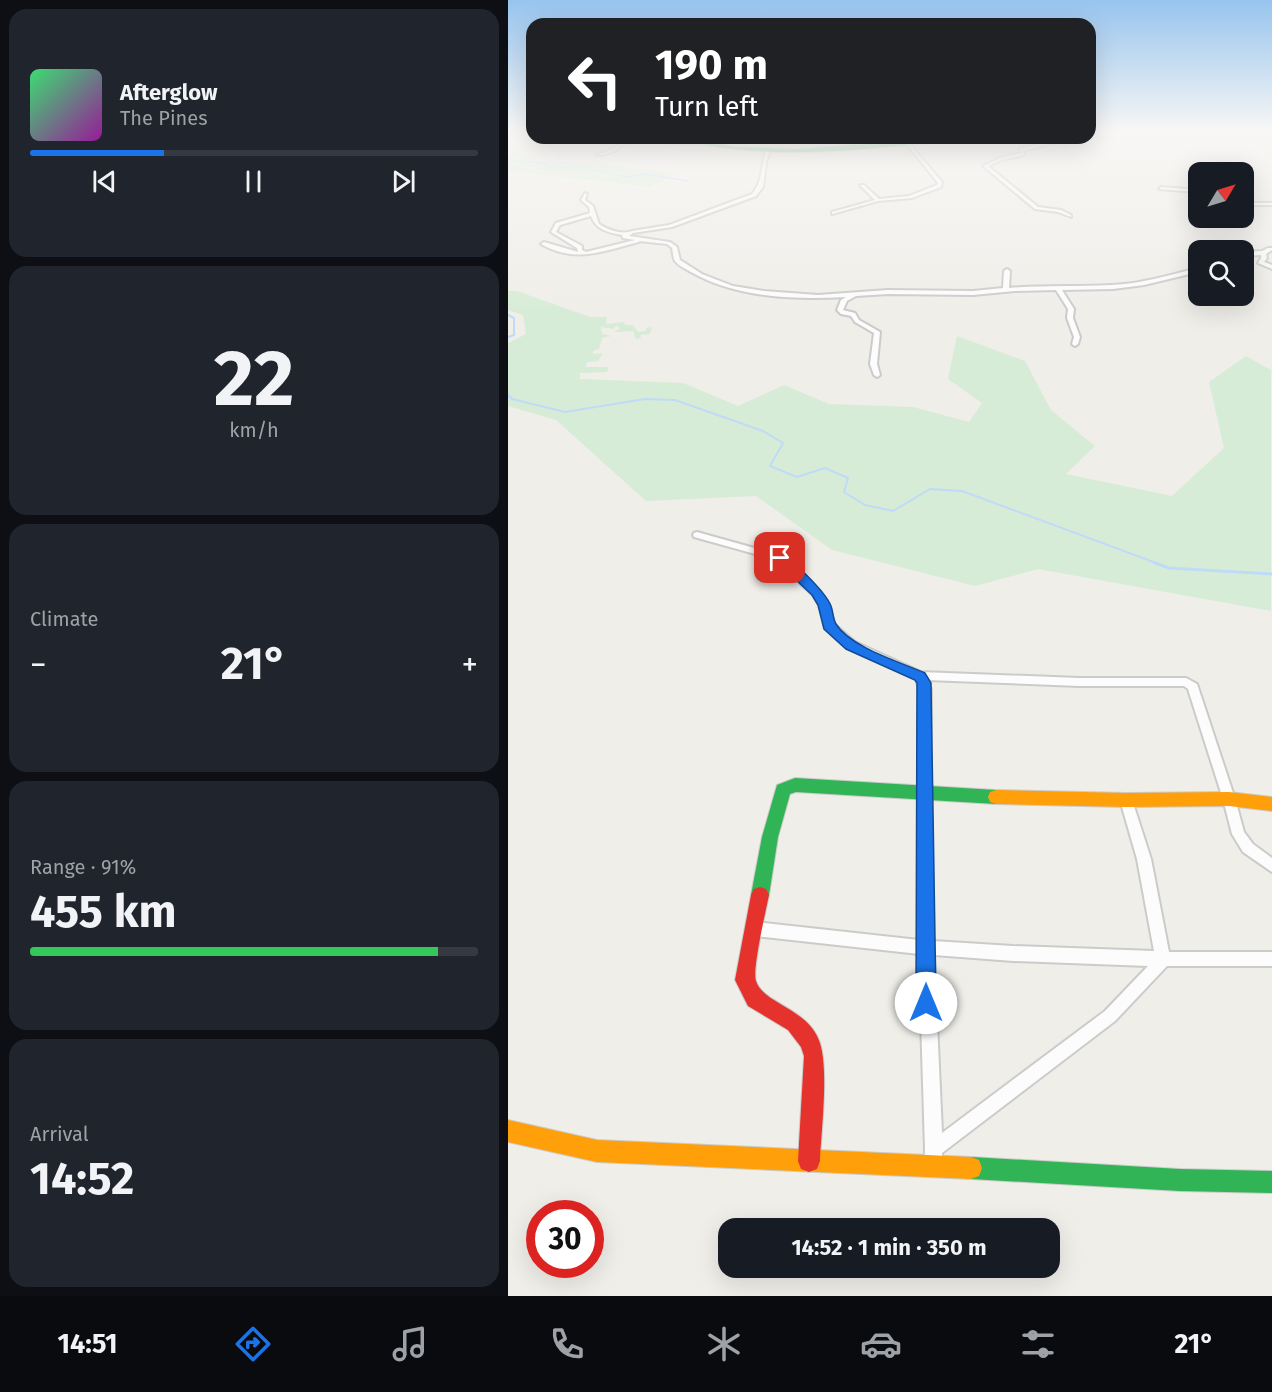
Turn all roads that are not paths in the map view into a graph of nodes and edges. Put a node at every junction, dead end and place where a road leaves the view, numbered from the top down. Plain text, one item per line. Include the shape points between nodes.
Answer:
1 (757, 191) edge
2 (868, 191) edge
3 (925, 191) edge
4 (1017, 191) edge
5 (585, 194) dead end
6 (878, 200) junction
7 (1254, 204) edge
8 (1272, 204) edge
9 (834, 213) dead end
10 (592, 214) junction
11 (1069, 216) dead end
12 (625, 237) junction
13 (642, 240) junction
14 (544, 244) dead end
15 (1271, 249) edge
16 (1254, 252) edge
17 (1254, 253) edge
18 (1263, 253) junction
19 (585, 254) junction
20 (1272, 267) edge
21 (1007, 271) dead end
22 (1188, 272) edge
23 (1057, 287) junction
24 (1006, 290) junction
25 (860, 293) junction
26 (1075, 344) dead end
27 (877, 375) dead end
28 (697, 535) dead end
29 (920, 676) junction
30 (923, 794) junction
31 (1229, 798) junction
32 (1126, 800) junction
33 (1272, 804) edge
34 (1272, 866) edge
35 (755, 929) junction
36 (926, 947) junction
37 (1272, 959) edge
38 (1163, 960) junction
39 (508, 1131) edge
40 (934, 1149) junction
41 (809, 1161) junction
42 (933, 1166) junction
43 (1272, 1182) edge

1 - 12 street via 670,226 632,232
2 - 6 street
3 - 6 street
4 - 11 street via 1037,208
5 - 10 street via 583,200 591,206
6 - 9 street
7 - 8 street
10 - 12 street via 600,227
10 - 19 street via 558,224 553,232 576,244
12 - 13 street
13 - 19 street
13 - 25 street via 671,245 678,261 691,271 738,290 818,297
14 - 19 street via 575,255
15 - 16 street
15 - 18 street
17 - 18 street
18 - 20 street via 1260,262
21 - 24 street
22 - 23 street via 1130,285
23 - 24 street
23 - 26 street via 1071,309
24 - 25 street
25 - 27 street via 844,300 841,310 877,332
28 - 29 street via 780,558 817,593 829,626 851,645
29 - 30 street via 925,689
29 - 31 street via 1186,682 1193,687
30 - 32 street
30 - 35 street via 795,785 783,790 770,837
30 - 36 street
31 - 32 street
31 - 33 street
31 - 34 street via 1238,834 1248,848
32 - 38 street via 1144,859
35 - 36 street
35 - 41 street via 745,980 755,999 795,1023 810,1042 814,1056
36 - 38 street
36 - 40 street
37 - 38 street
38 - 40 street via 1111,1016
39 - 41 street via 597,1151
40 - 42 street
41 - 42 street
42 - 43 street

